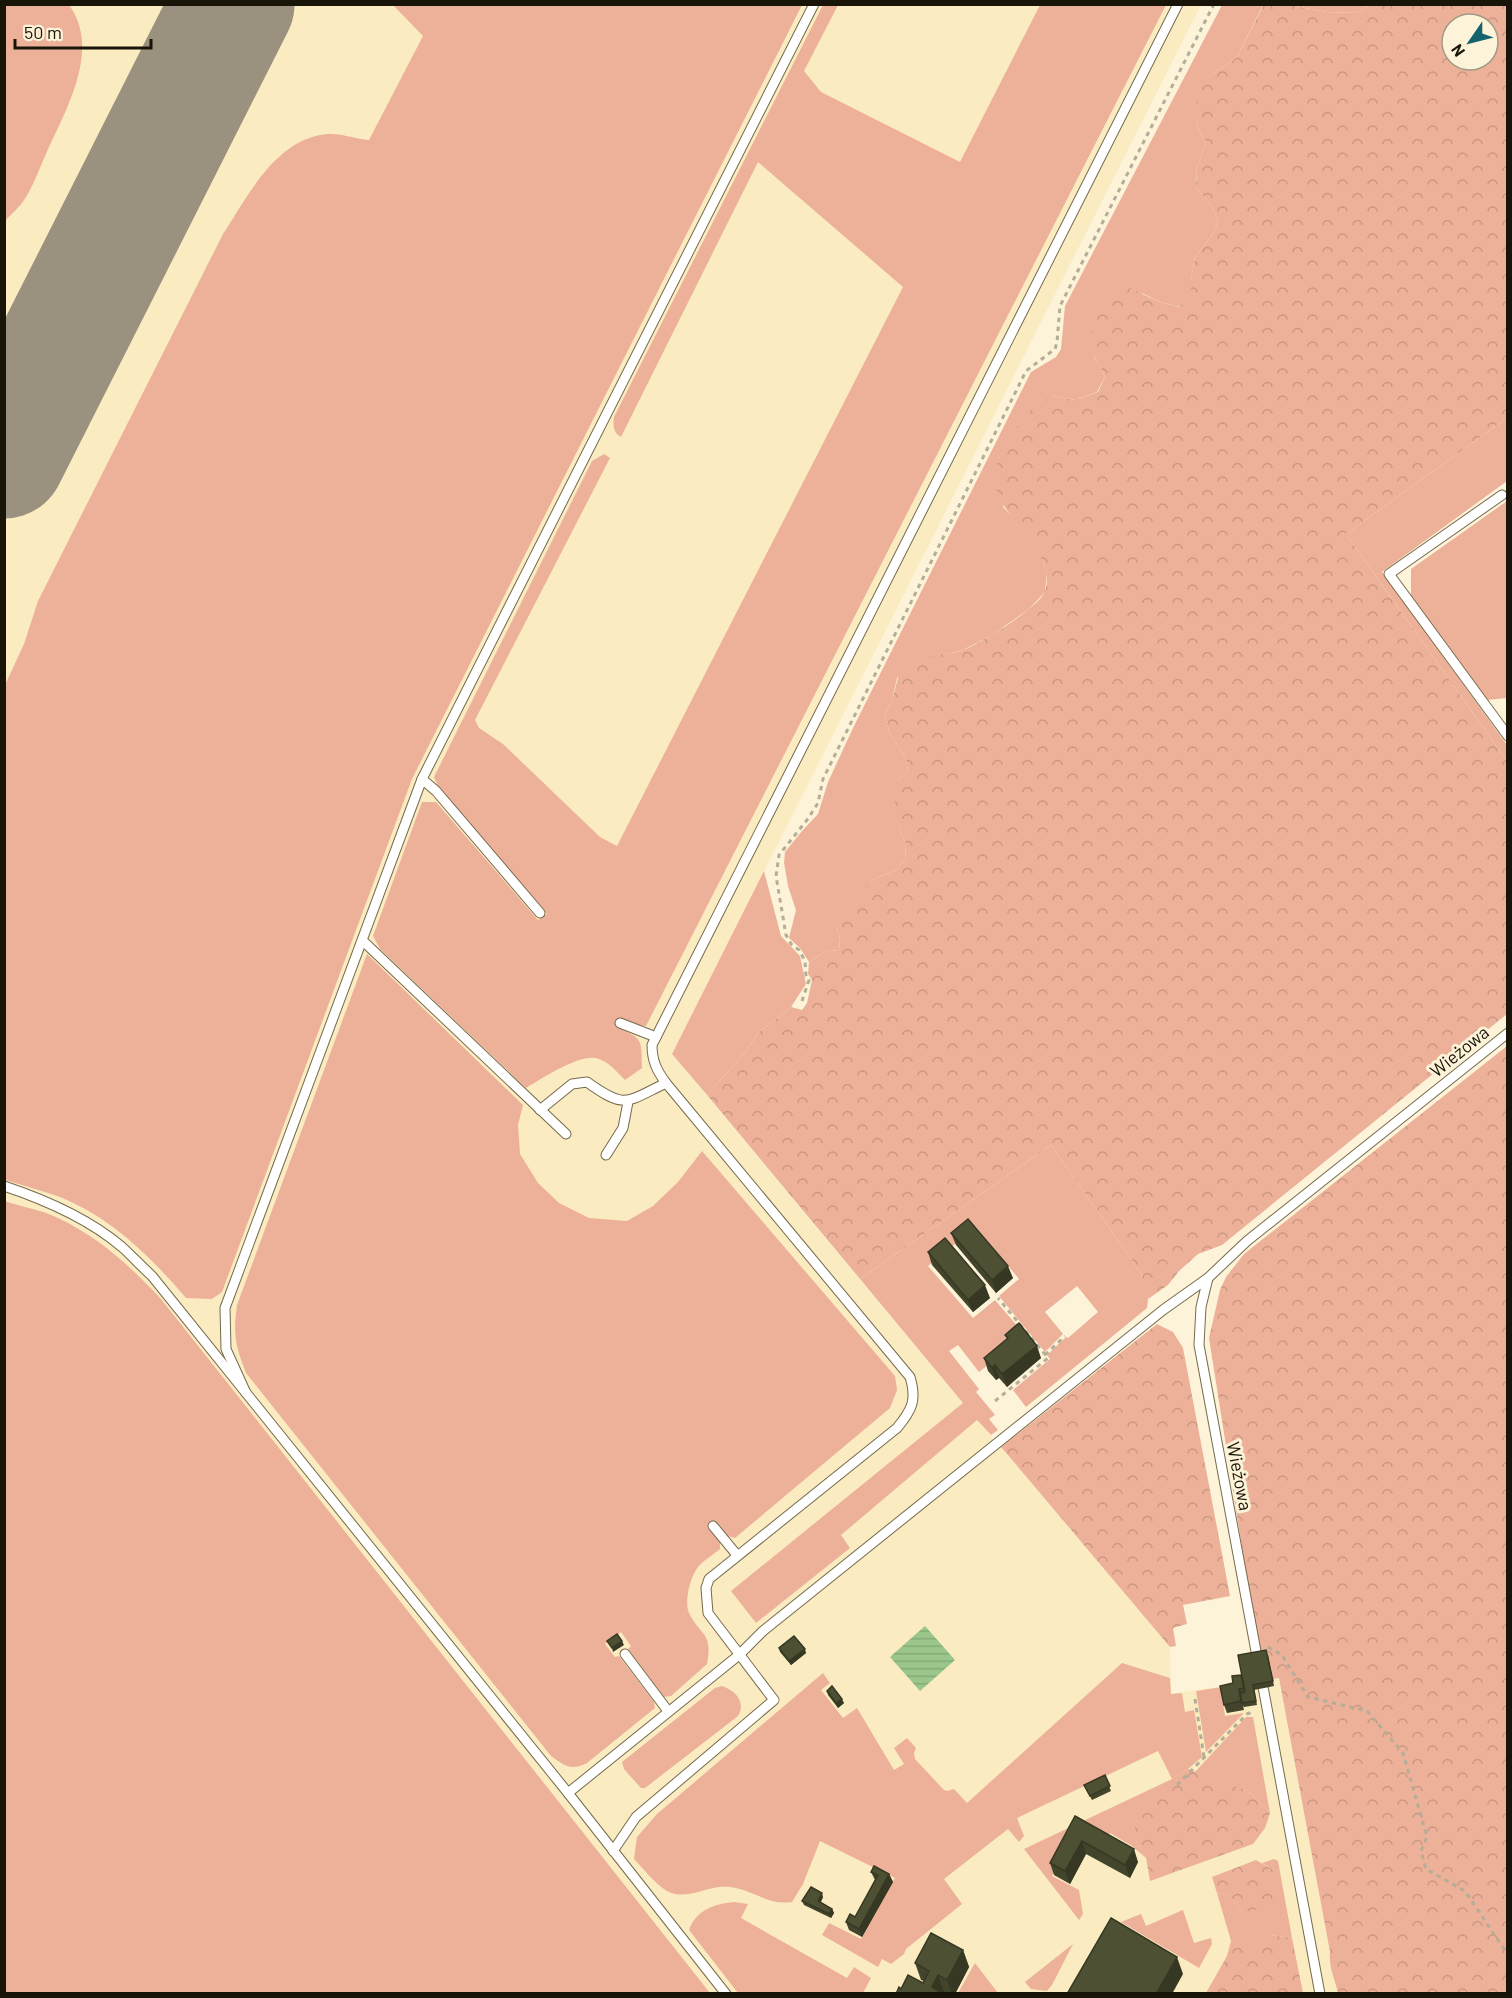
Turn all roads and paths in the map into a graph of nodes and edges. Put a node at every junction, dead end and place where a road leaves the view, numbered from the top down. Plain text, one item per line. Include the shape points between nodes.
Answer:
1 (814, 4) edge
2 (1178, 4) edge
3 (1214, 4) edge
4 (1503, 495) dead end
5 (1508, 736) edge
6 (422, 779) junction
7 (540, 913) dead end
8 (363, 941) junction
9 (802, 1001) dead end
10 (620, 1023) dead end
11 (1508, 1033) edge
12 (656, 1037) junction
13 (666, 1083) junction
14 (628, 1102) junction
15 (540, 1110) junction
16 (566, 1134) dead end
17 (606, 1155) dead end
18 (4, 1186) edge
19 (1208, 1278) junction
20 (998, 1298) dead end
21 (1065, 1336) dead end
22 (1045, 1355) junction
23 (246, 1393) junction
24 (995, 1401) dead end
25 (713, 1526) dead end
26 (737, 1556) junction
27 (1254, 1640) junction
28 (625, 1654) dead end
29 (739, 1655) junction
30 (1195, 1699) dead end
31 (668, 1711) junction
32 (1256, 1711) dead end
33 (1204, 1758) junction
34 (1178, 1785) dead end
35 (568, 1793) junction
36 (613, 1851) junction
37 (1508, 1955) edge
38 (726, 1994) edge
39 (1320, 1994) edge

1 - 6 lane
2 - 12 lane
3 - 9 path via 1060,306 1055,349 1026,371 823,779 818,802 779,855 776,876 786,935 805,961 809,985
4 - 5 lane via 1389,574
6 - 7 lane
6 - 8 lane
8 - 15 lane
8 - 23 lane via 225,1308 226,1349
10 - 12 lane
11 - 19 lane, Wieżowa via 1256,1234
12 - 13 lane via 652,1058
13 - 14 lane
13 - 26 lane via 910,1377 914,1392 908,1415 897,1428
14 - 15 lane via 608,1097 587,1082 572,1084
14 - 17 lane via 623,1128
15 - 16 lane
18 - 23 lane via 51,1204 121,1246 152,1276
19 - 27 lane, Wieżowa via 1201,1307 1199,1345
19 - 29 lane, Wieżowa via 997,1442 763,1631
20 - 22 path
21 - 22 path
22 - 24 path via 1048,1358
23 - 35 lane
25 - 26 lane
26 - 29 lane via 709,1579 706,1588 708,1613
27 - 37 path via 1282,1655 1308,1697 1366,1711 1403,1753 1427,1837 1421,1851 1426,1869 1465,1891
27 - 39 lane, Wieżowa
28 - 31 lane
29 - 31 lane, Wieżowa
29 - 36 lane via 774,1700 636,1817
30 - 33 path
31 - 35 lane, Wieżowa
32 - 33 path via 1247,1714
33 - 34 path
35 - 36 lane
36 - 38 lane

